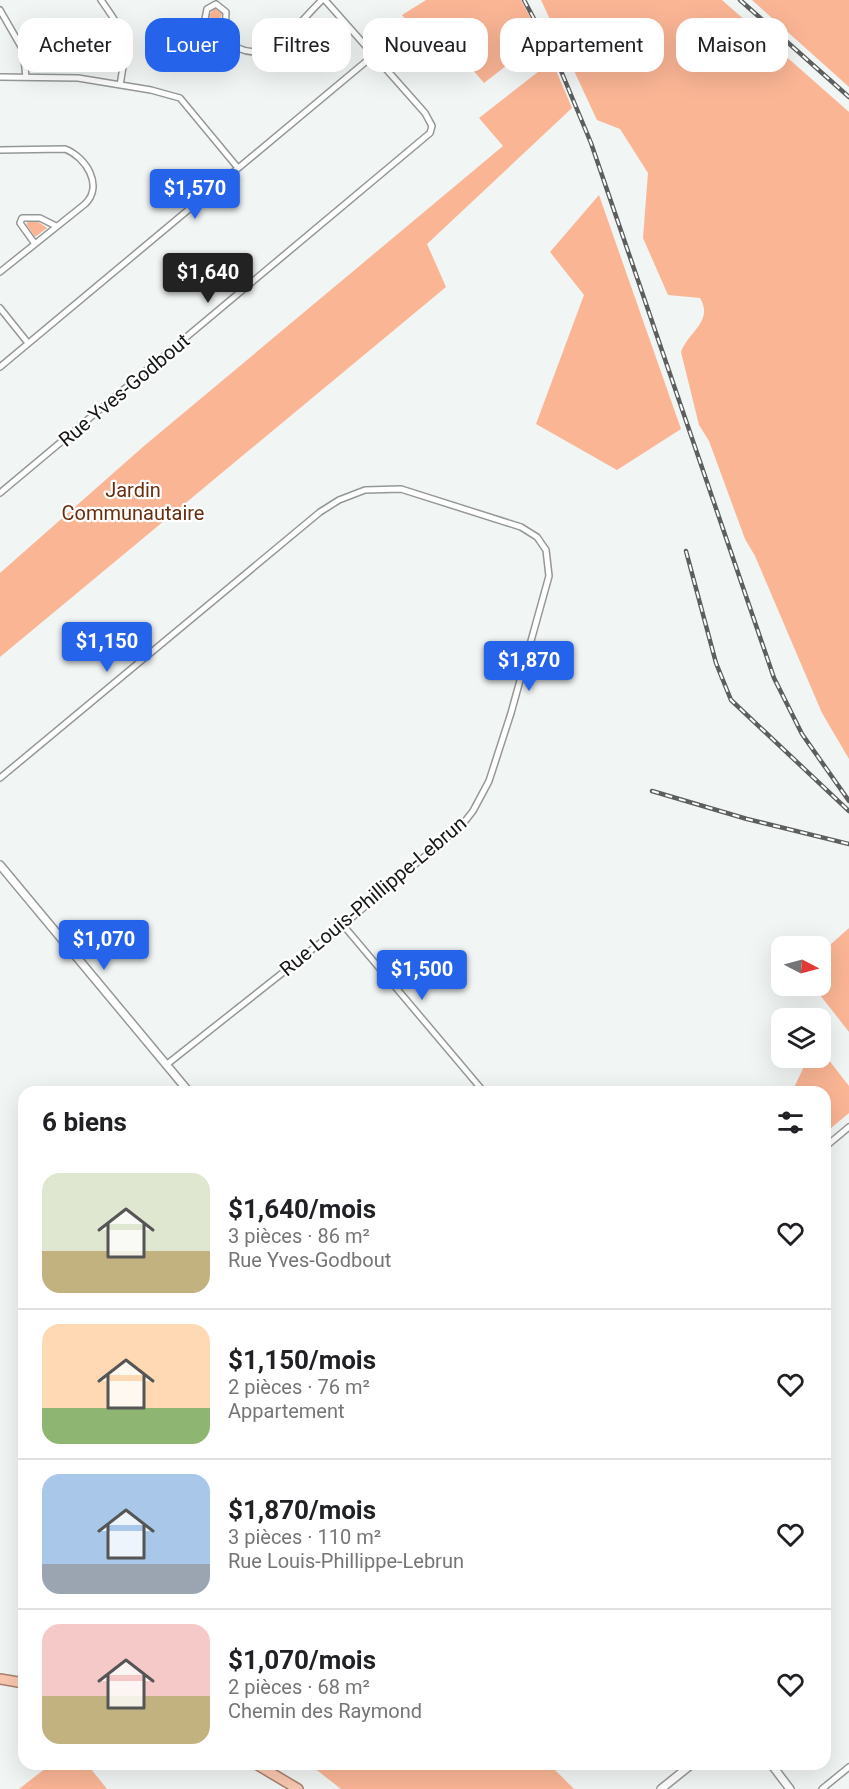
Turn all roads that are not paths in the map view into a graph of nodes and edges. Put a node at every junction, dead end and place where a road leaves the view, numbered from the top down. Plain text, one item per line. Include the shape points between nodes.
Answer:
1 (101, 0) edge
2 (324, 0) edge
3 (0, 10) edge
4 (225, 38) joint
5 (363, 41) edge
6 (240, 51) edge
7 (363, 64) edge
8 (390, 72) edge
9 (0, 77) edge
10 (26, 77) junction
11 (120, 85) junction
12 (0, 150) edge
13 (238, 168) junction
14 (57, 226) junction
15 (35, 244) junction
16 (0, 272) edge
17 (0, 308) edge
18 (28, 343) junction
19 (0, 367) edge
20 (0, 493) edge
21 (0, 778) edge
22 (0, 865) edge
23 (343, 925) junction
24 (166, 1065) junction
25 (184, 1086) edge
26 (479, 1086) edge
27 (849, 1127) edge
28 (831, 1142) edge
29 (0, 1679) edge
30 (18, 1682) edge
31 (849, 1767) edge
32 (265, 1770) edge
33 (267, 1770) edge
34 (685, 1770) edge
35 (776, 1770) edge
36 (290, 1789) edge
37 (298, 1789) edge
38 (661, 1789) edge
39 (790, 1789) edge
40 (822, 1789) edge

1 - 11 street via 123,31 126,48
2 - 5 street
2 - 6 street via 263,52
3 - 10 street via 23,50
4 - 4 street via 226,12 221,6 211,6 205,19
7 - 13 street
8 - 20 street, Rue Yves-Godbout via 430,120 432,126 426,137
9 - 10 street
10 - 11 street via 78,78
11 - 13 street via 180,98
12 - 14 street via 65,148 83,160 93,183 90,198
13 - 18 street
14 - 15 street
14 - 15 street via 40,218 22,218 21,228
15 - 16 street
17 - 18 street
18 - 19 street
21 - 23 street, Rue Louis-Phillippe-Lebrun via 229,586 339,500 381,488 424,495 521,527 537,537 546,550 549,576 489,781 462,825
22 - 24 street
23 - 24 street, Rue Louis-Phillippe-Lebrun
23 - 26 street
24 - 25 street
27 - 28 street
29 - 30 highway
31 - 40 street
32 - 36 highway
33 - 37 highway
34 - 38 street
35 - 39 street

